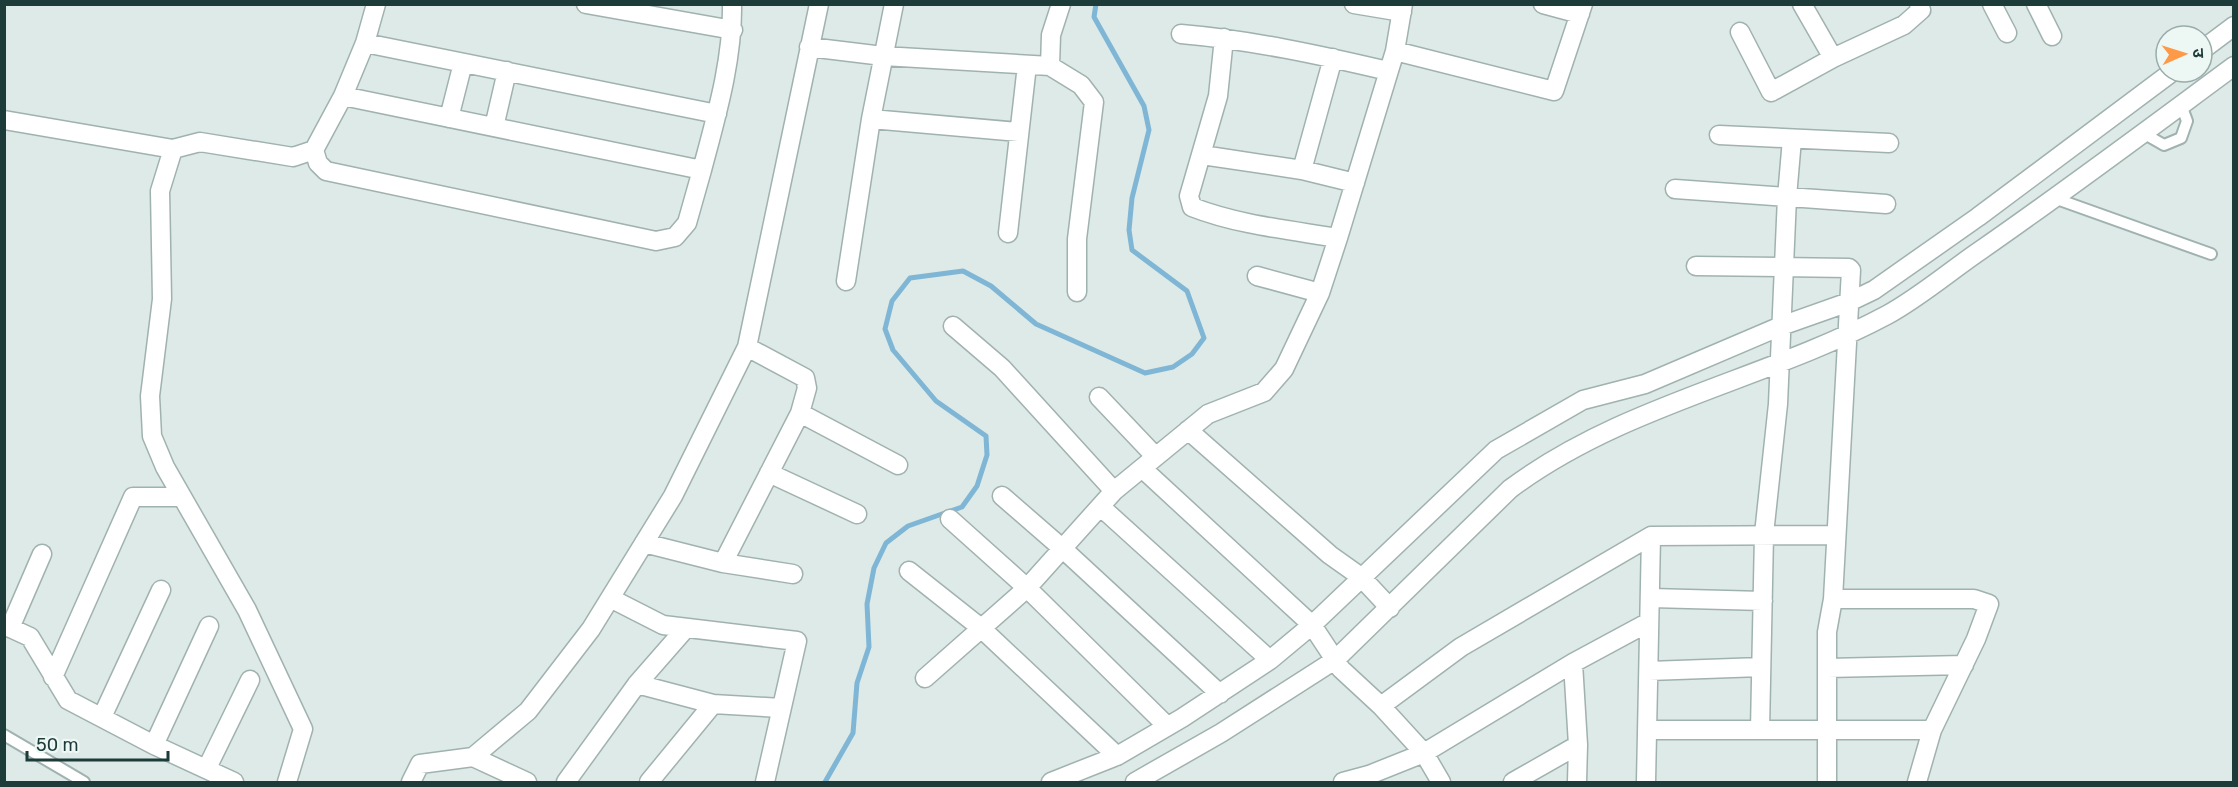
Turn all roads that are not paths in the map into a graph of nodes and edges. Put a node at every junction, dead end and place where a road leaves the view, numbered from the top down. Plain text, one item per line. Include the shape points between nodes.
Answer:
1 (376, 4) edge
2 (586, 4) edge
3 (732, 4) edge
4 (819, 4) edge
5 (894, 4) edge
6 (1062, 4) edge
7 (1354, 4) edge
8 (1543, 4) edge
9 (1802, 4) edge
10 (1919, 4) edge
11 (1992, 4) edge
12 (2036, 4) edge
13 (1403, 8) edge
14 (1582, 9) edge
15 (2234, 26) edge
16 (732, 30) junction
17 (1740, 32) dead end
18 (2007, 33) dead end
19 (1180, 34) dead end
20 (2052, 36) dead end
21 (1224, 38) junction
22 (2214, 41) edge
23 (365, 43) junction
24 (809, 47) junction
25 (1395, 51) junction
26 (883, 56) junction
27 (1333, 58) junction
28 (1833, 58) junction
29 (463, 63) junction
30 (1027, 65) junction
31 (1050, 66) junction
32 (2234, 66) edge
33 (507, 71) junction
34 (1388, 71) junction
35 (2156, 84) edge
36 (343, 96) junction
37 (2181, 105) junction
38 (717, 114) junction
39 (449, 118) junction
40 (872, 119) junction
41 (4, 120) edge
42 (494, 127) junction
43 (1019, 132) junction
44 (2143, 133) junction
45 (1719, 135) dead end
46 (1792, 139) junction
47 (1889, 143) dead end
48 (2078, 143) junction
49 (173, 149) junction
50 (314, 150) junction
51 (1202, 155) junction
52 (2095, 168) junction
53 (702, 170) junction
54 (1302, 170) junction
55 (1355, 183) junction
56 (1675, 189) dead end
57 (1787, 196) junction
58 (2054, 198) junction
59 (1886, 204) dead end
60 (1008, 233) dead end
61 (1955, 233) junction
62 (1338, 238) junction
63 (2211, 254) dead end
64 (1971, 257) junction
65 (1696, 266) dead end
66 (1784, 268) junction
67 (1257, 276) dead end
68 (846, 281) dead end
69 (1077, 292) dead end
70 (1320, 292) junction
71 (1849, 302) junction
72 (953, 326) dead end
73 (1781, 326) junction
74 (1846, 335) junction
75 (747, 347) junction
76 (1779, 364) junction
77 (1099, 397) dead end
78 (800, 413) junction
79 (1188, 430) junction
80 (1149, 463) junction
81 (898, 465) dead end
82 (769, 473) junction
83 (1114, 491) junction
84 (1002, 496) dead end
85 (182, 497) junction
86 (1101, 507) junction
87 (857, 514) dead end
88 (950, 519) dead end
89 (1764, 534) junction
90 (1836, 535) junction
91 (1651, 536) junction
92 (644, 543) junction
93 (1063, 549) junction
94 (42, 554) dead end
95 (723, 563) junction
96 (909, 571) dead end
97 (793, 574) dead end
98 (1361, 577) junction
99 (1027, 588) junction
100 (161, 590) dead end
101 (610, 598) junction
102 (1651, 598) junction
103 (1833, 599) junction
104 (1763, 601) junction
105 (1390, 608) junction
106 (1649, 622) junction
107 (209, 626) dead end
108 (1312, 626) junction
109 (7, 627) edge
110 (686, 628) junction
111 (981, 628) junction
112 (1270, 660) junction
113 (1573, 663) junction
114 (1338, 665) junction
115 (1964, 665) junction
116 (1761, 667) junction
117 (1827, 669) junction
118 (1649, 671) junction
119 (53, 677) junction
120 (925, 678) dead end
121 (250, 680) dead end
122 (637, 684) junction
123 (1220, 694) junction
124 (713, 704) junction
125 (1381, 706) junction
126 (782, 708) junction
127 (102, 717) junction
128 (1167, 726) junction
129 (1647, 730) junction
130 (1760, 730) junction
131 (1828, 730) junction
132 (1932, 730) junction
133 (4, 735) edge
134 (154, 745) junction
135 (1578, 745) junction
136 (1424, 753) junction
137 (1117, 756) junction
138 (473, 757) junction
139 (207, 768) junction
140 (1371, 779) edge
141 (84, 783) edge
142 (234, 783) edge
143 (287, 783) edge
144 (411, 783) edge
145 (527, 783) edge
146 (566, 783) edge
147 (649, 783) edge
148 (765, 783) edge
149 (1051, 783) edge
150 (1135, 783) edge
151 (1342, 783) edge
152 (1441, 783) edge
153 (1513, 783) edge
154 (1577, 783) edge
155 (1646, 783) edge
156 (1827, 783) edge
157 (1917, 783) edge

1 - 23 street
2 - 16 street
3 - 16 street
4 - 24 street
5 - 26 street
6 - 31 street via 1051,35
7 - 13 street
8 - 14 street
9 - 28 street
10 - 28 street via 1921,10 1904,25
11 - 18 street
12 - 20 street
13 - 25 street
14 - 25 street via 1554,91
15 - 22 street
16 - 38 street
17 - 28 street via 1771,92
19 - 21 street
21 - 27 street
21 - 51 street via 1218,96
23 - 29 street
23 - 36 street
24 - 26 street
24 - 75 street
25 - 34 street
26 - 30 street
26 - 40 street
27 - 34 street
27 - 54 street
29 - 33 street
29 - 39 street
30 - 31 street
30 - 43 street
31 - 69 street via 1081,85 1094,102 1079,210
32 - 37 street
33 - 38 street
33 - 42 street
34 - 55 street
35 - 48 street
36 - 39 street
36 - 50 street
37 - 44 street
37 - 44 lane via 2187,122 2181,138 2164,145
38 - 53 street
39 - 42 street
40 - 43 street
40 - 68 street
41 - 49 street
42 - 53 street
43 - 60 street
44 - 52 street
45 - 46 street
46 - 47 street
46 - 57 street
48 - 52 street
48 - 61 street
49 - 50 street via 200,142 293,157
49 - 85 street via 160,191 162,299 150,396 152,436
50 - 53 street via 318,164 326,171 656,241 675,237 687,223
51 - 54 street
51 - 62 street via 1189,196 1192,207 1259,225
52 - 58 street
54 - 55 street
55 - 62 street
56 - 57 street
57 - 59 street
57 - 66 street
58 - 63 lane
58 - 64 street
61 - 64 street
61 - 71 street via 1874,290
62 - 70 street
64 - 74 street via 1890,313
65 - 66 street
66 - 71 street via 1849,268
66 - 73 street
67 - 70 street
70 - 79 street via 1284,369 1264,392 1208,414
71 - 73 street
71 - 74 street
72 - 83 street via 1002,368
73 - 76 street
73 - 98 street via 1645,384 1583,400 1496,450
74 - 76 street
74 - 90 street
75 - 78 street via 805,378 807,388
75 - 92 street via 673,496
76 - 89 street
76 - 105 street via 1606,431 1538,468 1510,489
77 - 80 street
78 - 81 street
78 - 82 street
79 - 80 street
79 - 98 street via 1330,555
80 - 83 street
80 - 108 street
82 - 87 street
82 - 95 street
83 - 86 street
84 - 93 street
85 - 119 street via 133,497
85 - 143 street via 247,610 303,729
86 - 93 street
86 - 112 street
88 - 99 street
89 - 90 street
89 - 91 street
89 - 104 street
90 - 103 street
91 - 102 street
91 - 125 street via 1461,647
92 - 95 street
92 - 101 street
93 - 99 street
93 - 123 street
94 - 109 street
95 - 97 street
96 - 111 street
98 - 105 street
98 - 108 street
99 - 111 street
99 - 128 street
100 - 127 street
101 - 110 street via 663,625
101 - 138 street via 528,711
102 - 104 street
102 - 106 street
103 - 115 street via 1974,599 1989,604
103 - 117 street via 1827,632
104 - 116 street
105 - 114 street
106 - 113 street
106 - 118 street
107 - 134 street
108 - 112 street
108 - 114 street
109 - 119 street via 30,637
110 - 122 street
110 - 126 street via 797,641
111 - 120 street
111 - 137 street
112 - 123 street
113 - 135 street
113 - 136 street
114 - 125 street
114 - 150 street
115 - 117 street
115 - 132 street
116 - 118 street
116 - 130 street
117 - 131 street
118 - 129 street
119 - 127 street via 68,700
121 - 139 street
122 - 124 street
122 - 146 street
123 - 128 street
124 - 126 street
124 - 147 street
125 - 136 street
126 - 148 street
127 - 134 street
128 - 137 street
129 - 130 street
129 - 155 street
130 - 131 street
131 - 132 street
131 - 156 street
132 - 157 street
133 - 141 lane
134 - 139 street
135 - 153 street
135 - 154 street
136 - 140 street
136 - 152 street
137 - 149 street
138 - 144 street via 420,764
138 - 145 street
139 - 142 street
140 - 151 street

